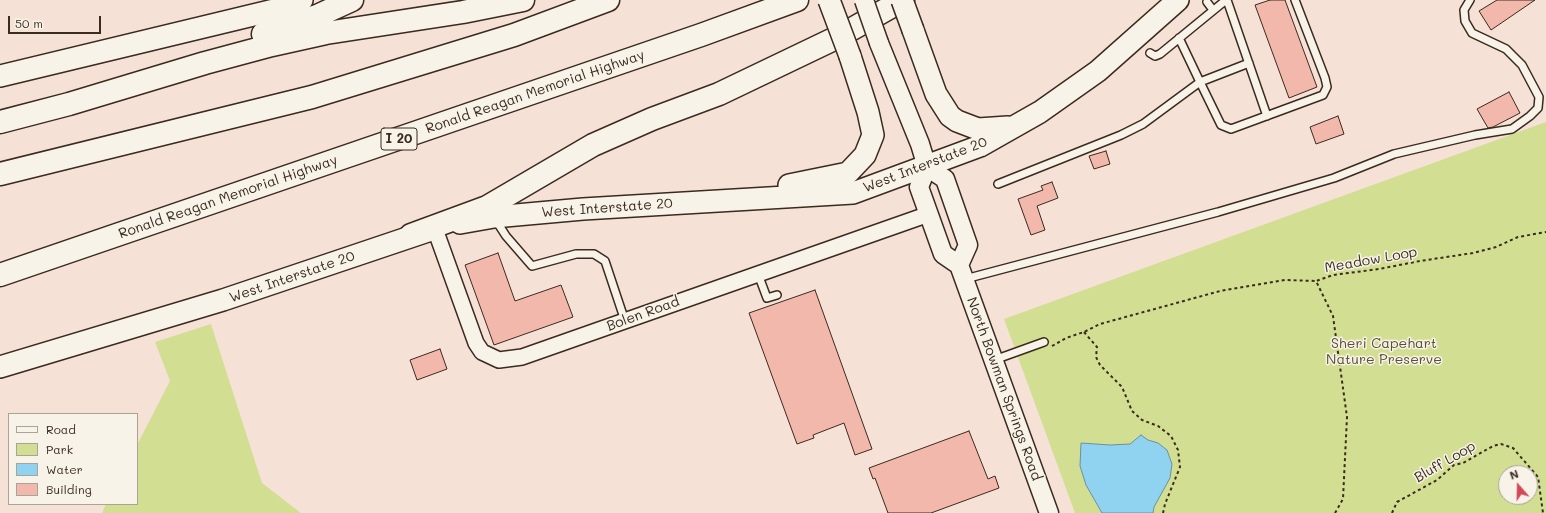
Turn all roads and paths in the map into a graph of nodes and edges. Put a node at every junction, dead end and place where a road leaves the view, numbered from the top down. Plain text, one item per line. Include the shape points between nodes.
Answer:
1 (302, 0) edge
2 (352, 0) edge
3 (523, 0) edge
4 (608, 0) edge
5 (796, 0) edge
6 (829, 0) edge
7 (864, 0) edge
8 (903, 0) edge
9 (1178, 0) edge
10 (1226, 0) edge
11 (1294, 0) edge
12 (1470, 0) edge
13 (1207, 2) dead end
14 (1213, 10) junction
15 (1180, 38) junction
16 (1150, 53) dead end
17 (1249, 63) junction
18 (0, 76) edge
19 (145, 81) junction
20 (1200, 82) junction
21 (1267, 116) junction
22 (0, 122) edge
23 (1016, 126) junction
24 (927, 167) junction
25 (0, 174) edge
26 (998, 184) dead end
27 (716, 201) junction
28 (929, 214) junction
29 (494, 218) junction
30 (435, 229) junction
31 (1546, 232) edge
32 (412, 235) junction
33 (962, 272) junction
34 (758, 274) junction
35 (0, 275) edge
36 (1316, 281) junction
37 (777, 295) dead end
38 (625, 321) junction
39 (1084, 332) junction
40 (1047, 345) joint
41 (994, 360) junction
42 (0, 367) edge
43 (1049, 513) edge
44 (1163, 513) edge
45 (1335, 513) edge
46 (1392, 513) edge
47 (1543, 513) edge

1 - 18 main road via 266,12
2 - 19 highway via 317,16 231,46
3 - 19 highway via 463,12 326,32
4 - 25 highway via 514,35 312,97
5 - 35 highway, Ronald Reagan Memorial Highway / I 20 via 686,41
6 - 27 main road, bridge via 868,112 873,135 865,155 848,173 807,183 758,188
7 - 24 street, bridge
8 - 23 main road, bridge via 936,94 950,116 978,129
8 - 32 highway via 831,40 718,94 593,145 487,207
9 - 23 main road, West Interstate 20 via 1092,76 1046,109
10 - 14 lane
10 - 17 lane
11 - 21 lane via 1327,87 1323,95
12 - 33 lane via 1464,10 1465,22 1472,33 1506,49 1530,78 1539,97 1538,108 1512,129 1394,154 1334,178 1226,210
13 - 14 lane
14 - 15 lane
15 - 16 lane via 1158,55 1153,56
15 - 20 lane
17 - 20 lane
17 - 21 lane
19 - 22 highway
20 - 21 lane via 1221,125 1231,129
20 - 26 lane via 1138,126
23 - 24 main road, West Interstate 20 via 980,146
24 - 27 main road, West Interstate 20 via 853,193
24 - 28 street via 919,188
24 - 33 street via 945,179 968,245
27 - 29 main road, West Interstate 20 via 583,209
28 - 33 street via 943,254
28 - 34 street, Bolen Road
29 - 30 main road, West Interstate 20
29 - 38 lane via 532,266 576,254 594,254 605,261
30 - 32 main road, West Interstate 20
30 - 38 street, Bolen Road via 476,343 487,356 499,360 522,357
31 - 36 path, Meadow Loop via 1518,237 1473,254 1333,275
32 - 42 main road, West Interstate 20 via 223,300
33 - 41 street, North Bowman Springs Road
34 - 37 lane via 767,298
34 - 38 street, Bolen Road
36 - 39 path via 1285,280 1220,291 1100,324
36 - 45 path, Meadow Loop via 1333,316 1347,417 1343,499
39 - 40 path
39 - 44 path via 1097,347 1096,356 1100,365 1122,387 1132,411 1142,420 1158,426 1171,436 1178,450 1180,467
40 - 41 lane
41 - 43 street, North Bowman Springs Road
46 - 47 path, Bluff Loop via 1397,502 1437,480 1454,465 1501,444 1513,448 1538,477

